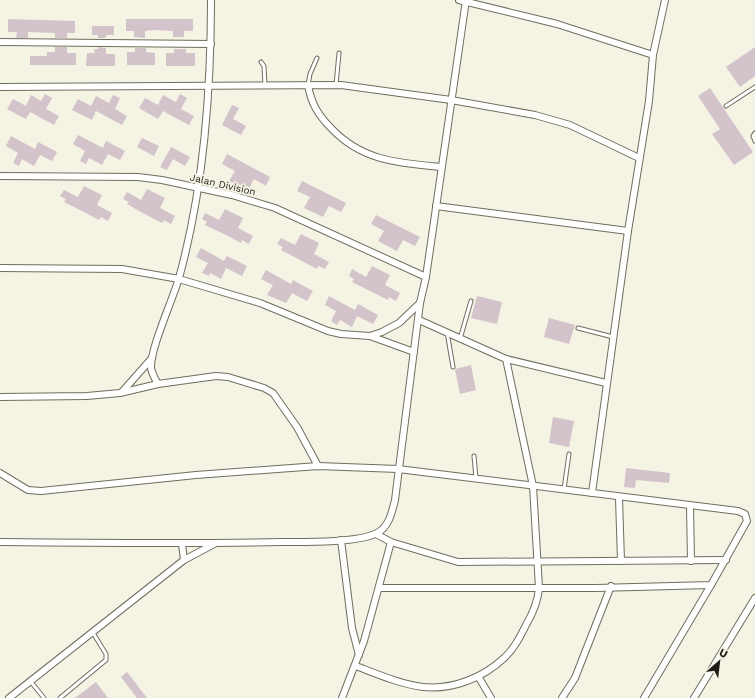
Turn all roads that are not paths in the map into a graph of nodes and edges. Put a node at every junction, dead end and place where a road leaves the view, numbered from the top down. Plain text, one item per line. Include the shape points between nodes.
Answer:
1 (211, 0) edge
2 (459, 0) edge
3 (665, 0) edge
4 (466, 1) edge
5 (0, 42) edge
6 (211, 44) junction
7 (339, 53) dead end
8 (653, 55) junction
9 (317, 58) dead end
10 (261, 62) dead end
11 (308, 85) junction
12 (336, 85) junction
13 (210, 86) junction
14 (265, 86) junction
15 (0, 87) edge
16 (755, 87) edge
17 (451, 100) junction
18 (726, 106) dead end
19 (755, 133) edge
20 (755, 141) edge
21 (639, 158) junction
22 (441, 167) junction
23 (0, 176) edge
24 (199, 189) junction
25 (436, 206) junction
26 (628, 231) junction
27 (0, 268) edge
28 (426, 277) junction
29 (179, 279) junction
30 (470, 301) dead end
31 (420, 303) junction
32 (418, 320) junction
33 (578, 328) dead end
34 (447, 332) junction
35 (370, 336) junction
36 (613, 337) junction
37 (460, 339) junction
38 (414, 352) junction
39 (152, 358) junction
40 (506, 359) junction
41 (453, 367) dead end
42 (606, 383) junction
43 (158, 384) junction
44 (120, 393) junction
45 (0, 397) edge
46 (569, 454) dead end
47 (474, 456) dead end
48 (318, 466) junction
49 (398, 469) junction
50 (0, 473) edge
51 (476, 478) junction
52 (533, 486) junction
53 (564, 490) junction
54 (592, 494) junction
55 (619, 498) junction
56 (690, 507) junction
57 (376, 534) junction
58 (341, 540) junction
59 (0, 542) edge
60 (391, 542) junction
61 (182, 544) junction
62 (215, 544) junction
63 (184, 560) junction
64 (726, 560) junction
65 (538, 561) junction
66 (621, 561) junction
67 (691, 561) junction
68 (712, 585) junction
69 (611, 586) junction
70 (379, 588) junction
71 (539, 588) junction
72 (755, 598) edge
73 (93, 633) junction
74 (360, 656) junction
75 (356, 666) junction
76 (478, 676) junction
77 (31, 682) junction
78 (9, 698) edge
79 (44, 698) edge
80 (60, 698) edge
81 (342, 698) edge
82 (491, 698) edge
83 (562, 698) edge
84 (644, 698) edge
85 (694, 698) edge

1 - 6 street
2 - 4 street
3 - 8 street
4 - 8 street via 557,24
4 - 17 street
5 - 6 street
6 - 13 street
7 - 12 lane
8 - 21 street via 649,101
9 - 11 lane
10 - 14 lane via 264,66
11 - 12 street
11 - 14 street
11 - 22 street via 316,111 348,144 382,159
12 - 17 street
13 - 14 street
13 - 15 street
13 - 24 street
16 - 18 lane
17 - 21 street via 518,112 570,125
17 - 22 street
19 - 20 lane
21 - 26 street
22 - 25 street
23 - 24 street, Jalan Division via 138,177
24 - 28 street, Jalan Division via 245,198 275,208
24 - 29 street
25 - 26 street
25 - 28 street
26 - 36 street
27 - 29 street via 122,269
28 - 31 street
29 - 35 street via 260,303 328,331
29 - 39 street
30 - 37 lane
31 - 32 street
31 - 35 street via 395,326
32 - 34 street
32 - 38 street
33 - 36 lane
34 - 37 street
34 - 41 lane
35 - 38 street
36 - 42 street
37 - 40 street
38 - 49 street
39 - 43 street via 153,374
39 - 44 street
40 - 42 street
40 - 52 street
42 - 54 street
43 - 44 street
43 - 48 street via 221,375 264,388 277,398 297,427
44 - 45 street
46 - 53 lane
47 - 51 lane
48 - 49 street
48 - 50 street via 196,475 41,491 28,490
49 - 51 street
49 - 57 street via 390,517 383,529
51 - 52 street
52 - 53 street
52 - 65 street
53 - 54 street
54 - 55 street
55 - 56 street
55 - 66 street
56 - 64 street via 738,511 745,514 747,521
56 - 67 street
57 - 58 street
57 - 60 street
58 - 62 street
58 - 74 street via 352,628
59 - 61 street
60 - 65 street via 458,562
60 - 70 street
61 - 62 street
61 - 63 street
62 - 63 street
63 - 73 street
64 - 67 street
64 - 68 street
65 - 66 street
65 - 71 street
66 - 67 street
68 - 69 street
68 - 84 street
69 - 71 street
69 - 83 street via 578,671
70 - 71 street
70 - 74 street
71 - 76 street via 536,606 514,646 504,658
72 - 85 street
73 - 77 street
73 - 80 lane via 106,654 106,660
74 - 75 street
75 - 76 street via 386,678 423,687 459,684
75 - 81 street
76 - 82 street
77 - 78 street
77 - 79 lane

